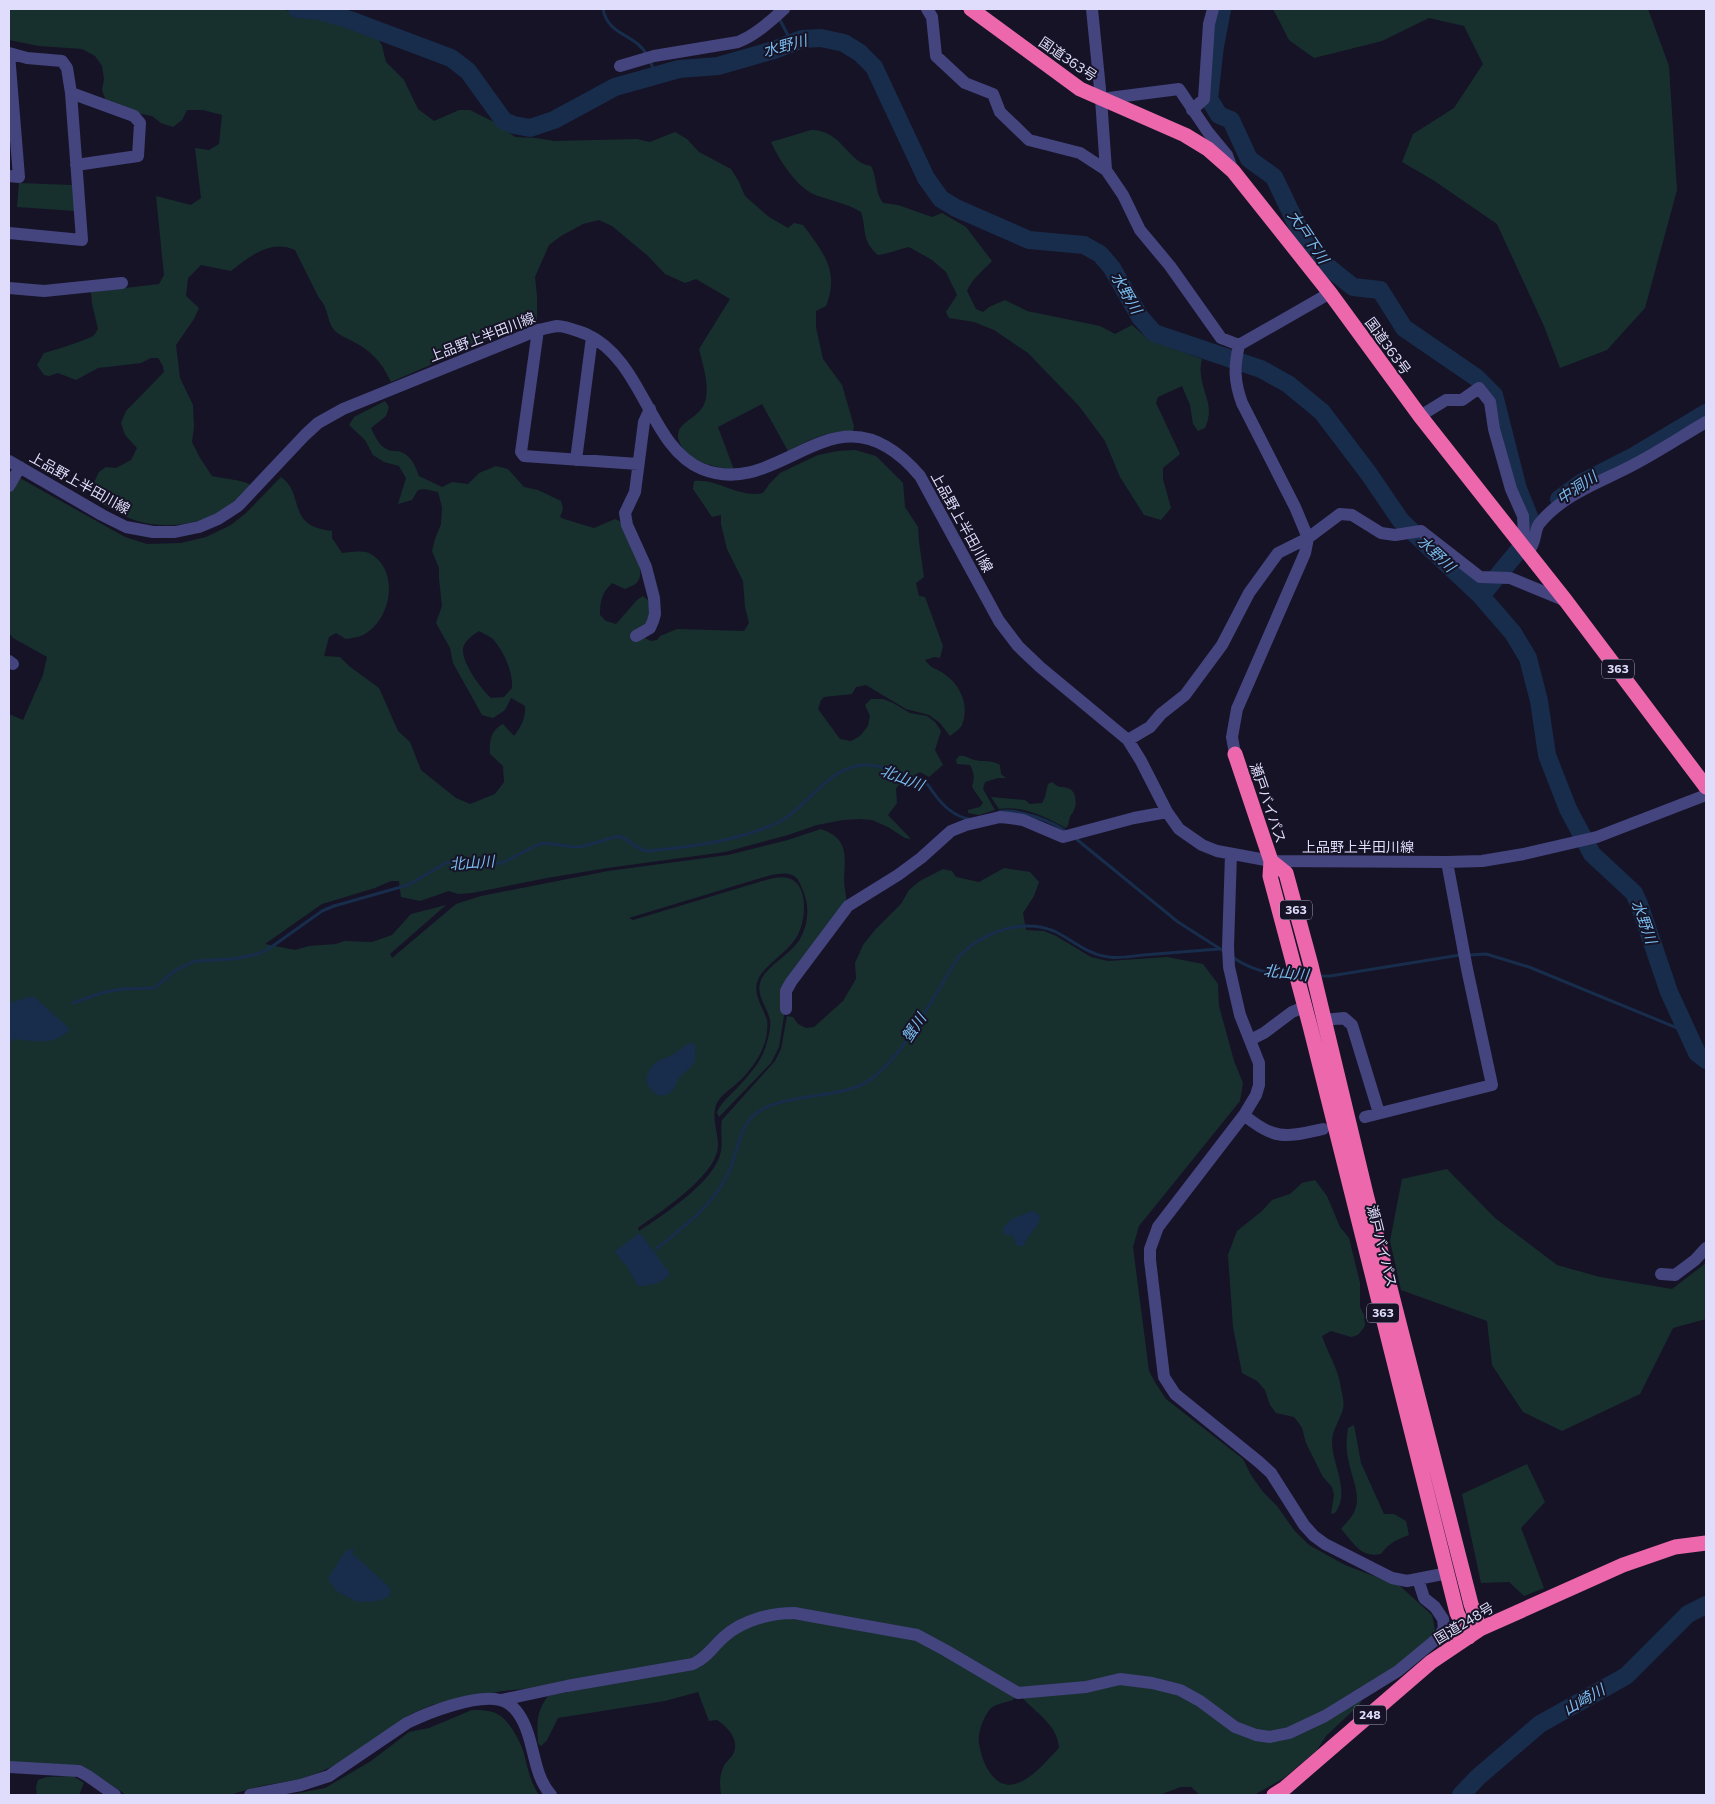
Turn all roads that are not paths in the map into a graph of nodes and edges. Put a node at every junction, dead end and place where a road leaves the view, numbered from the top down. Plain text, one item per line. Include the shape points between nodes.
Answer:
1 (927, 9) edge
2 (971, 9) edge
3 (1092, 9) edge
4 (1213, 9) edge
5 (779, 13) edge
6 (9, 54) edge
7 (620, 66) dead end
8 (71, 93) junction
9 (1101, 99) junction
10 (1192, 110) junction
11 (76, 165) junction
12 (1106, 170) junction
13 (1233, 171) junction
14 (9, 176) edge
15 (9, 233) edge
16 (122, 283) dead end
17 (9, 288) edge
18 (1330, 293) junction
19 (538, 330) junction
20 (592, 337) junction
21 (1239, 346) junction
22 (650, 409) junction
23 (1420, 416) junction
24 (1706, 422) edge
25 (576, 460) junction
26 (14, 464) edge
27 (638, 464) junction
28 (9, 486) edge
29 (1308, 538) junction
30 (1524, 546) junction
31 (1566, 601) junction
32 (636, 636) dead end
33 (1128, 740) junction
34 (1235, 754) joint
35 (1706, 787) edge
36 (1706, 795) edge
37 (1167, 812) junction
38 (1231, 854) junction
39 (1271, 862) junction
40 (1447, 862) junction
41 (1304, 1007) junction
42 (786, 1010) dead end
43 (1324, 1020) junction
44 (1250, 1040) junction
45 (1378, 1114) junction
46 (1244, 1115) junction
47 (1365, 1117) dead end
48 (1323, 1129) dead end
49 (1706, 1248) edge
50 (1661, 1274) dead end
51 (1706, 1543) edge
52 (1448, 1572) junction
53 (1418, 1579) junction
54 (1474, 1633) junction
55 (501, 1700) junction
56 (9, 1767) edge
57 (115, 1795) edge
58 (250, 1795) edge
59 (551, 1795) edge
60 (1274, 1795) edge

1 - 12 street via 932,17 936,56 965,83 993,94 1000,112 1029,140 1080,153
2 - 9 highway, 国道363号 / 363 via 1080,89
3 - 9 street
4 - 10 street via 1204,99
5 - 7 street via 748,38 738,42 654,56
6 - 8 street via 62,61 67,68
6 - 14 street via 19,177
8 - 11 street
8 - 11 street via 134,116 140,123 138,156
9 - 10 street via 1179,90
9 - 12 street
9 - 13 highway, 国道363号 / 363 via 1185,135 1208,149
10 - 13 street via 1227,155
11 - 15 street via 82,240
12 - 21 street via 1123,194 1140,230 1221,338
13 - 18 highway, 国道363号 / 363
16 - 17 street via 44,291
18 - 21 street
18 - 23 highway, 国道363号 / 363
19 - 20 street, 上品野上半田川線 via 557,326
19 - 25 street via 521,452 524,456
19 - 26 street, 上品野上半田川線 via 343,409 318,423 238,506 199,527 175,532 126,527
20 - 22 street, 上品野上半田川線 via 623,365
20 - 25 street
21 - 29 street via 1235,385
22 - 27 street via 644,422
22 - 33 street, 上品野上半田川線 via 676,450 696,466 714,474 744,474 841,437 864,438 902,456 920,476 999,621 1018,646
23 - 30 highway, 国道363号 / 363
23 - 30 street via 1446,400 1462,400 1479,388 1490,402 1494,429 1522,516
24 - 30 street via 1556,507 1537,526 1534,544
25 - 27 street
26 - 28 street
27 - 32 street via 635,492 625,518 646,567 655,614 650,628
29 - 31 street via 1340,514 1352,515 1381,533 1396,536 1421,531 1480,577 1510,578
29 - 33 street via 1278,553 1249,592 1218,652 1186,695 1150,727
29 - 34 street via 1305,553 1238,710 1232,737
30 - 31 highway, 国道363号 / 363
31 - 35 highway, 国道363号 / 363
33 - 37 street, 上品野上半田川線
34 - 39 highway, 瀬戸バイパス / 363
36 - 40 street, 上品野上半田川線 via 1597,837 1524,854
37 - 38 street, 上品野上半田川線 via 1192,839
37 - 42 street via 1063,837 1023,820 1000,817 951,831 898,875 848,906 791,982 786,991
38 - 39 street, 上品野上半田川線
38 - 44 street via 1229,967 1240,1015
39 - 40 street, 上品野上半田川線
39 - 41 highway, 瀬戸バイパス / 363 via 1270,876
39 - 43 highway, 瀬戸バイパス / 363 via 1286,873
40 - 45 street via 1492,1085
41 - 44 street
41 - 52 highway, 瀬戸バイパス / 363
43 - 45 street via 1344,1018 1352,1026
43 - 54 highway, 瀬戸バイパス / 363 via 1471,1604
44 - 46 street via 1260,1074 1256,1094
45 - 47 street
46 - 48 street via 1263,1129 1282,1136
46 - 53 street via 1158,1227 1152,1244 1150,1260 1164,1377 1175,1394 1271,1474 1314,1536 1392,1578
49 - 50 street via 1675,1274
51 - 54 highway, 国道248号 / 248 via 1675,1547 1623,1565
52 - 53 street
52 - 54 highway, 瀬戸バイパス / 363 via 1457,1613
53 - 55 street via 1424,1598 1443,1618 1444,1628 1439,1638 1374,1686 1325,1716 1279,1736 1270,1737 1235,1727 1180,1690 1152,1683 1120,1679 1086,1687 1018,1693 916,1636 794,1613 779,1613 737,1628 704,1659 693,1664
54 - 60 highway, 国道248号 / 248 via 1431,1662
55 - 58 street via 488,1699 431,1712 407,1723 328,1776
55 - 59 street via 520,1716 539,1775
56 - 57 street via 78,1771

